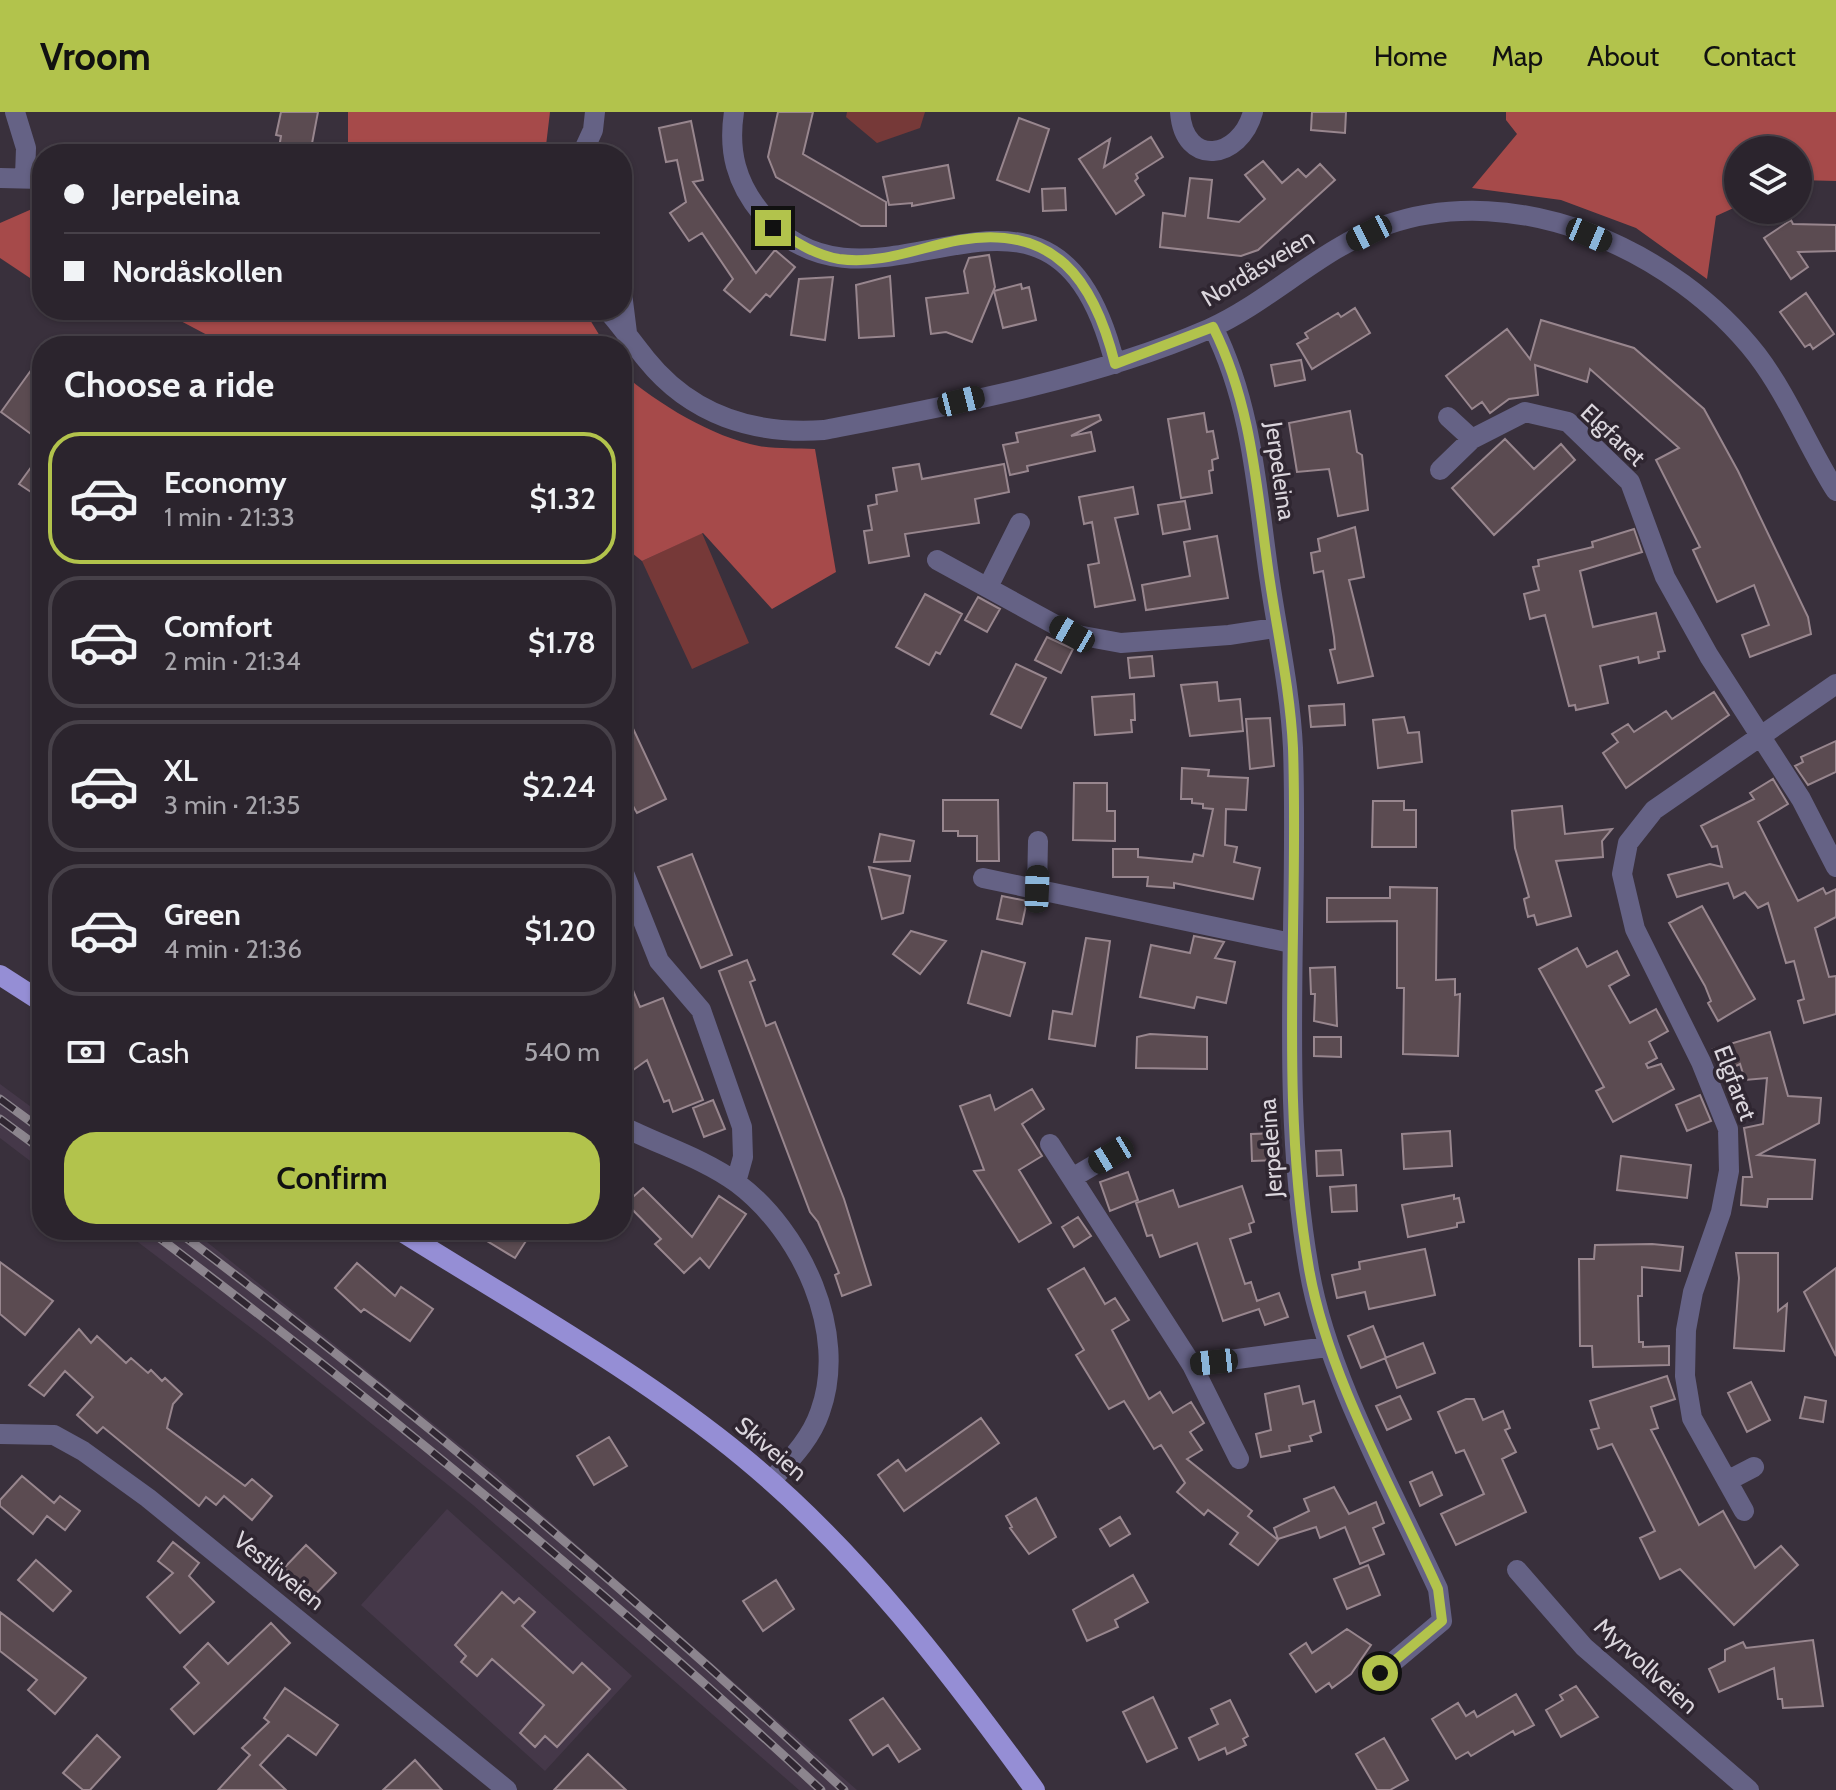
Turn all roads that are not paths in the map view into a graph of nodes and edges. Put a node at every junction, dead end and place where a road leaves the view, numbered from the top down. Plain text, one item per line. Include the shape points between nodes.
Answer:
1 (15, 112) edge
2 (734, 112) edge
3 (1180, 112) edge
4 (1253, 112) edge
5 (594, 121) edge
6 (586, 144) edge
7 (597, 144) edge
8 (32, 170) edge
9 (0, 178) edge
10 (32, 178) edge
11 (616, 320) edge
12 (625, 320) edge
13 (1213, 327) junction
14 (627, 333) junction
15 (629, 336) edge
16 (632, 339) edge
17 (1115, 364) junction
18 (1448, 417) dead end
19 (1472, 439) junction
20 (1440, 470) dead end
21 (1836, 491) edge
22 (1020, 523) dead end
23 (937, 560) dead end
24 (988, 587) junction
25 (1275, 628) junction
26 (1836, 684) edge
27 (1763, 736) junction
28 (1038, 841) dead end
29 (1836, 867) edge
30 (983, 878) dead end
31 (1037, 889) junction
32 (632, 893) edge
33 (1291, 943) junction
34 (0, 975) edge
35 (32, 996) edge
36 (632, 1131) edge
37 (1050, 1144) dead end
38 (1111, 1155) dead end
39 (1072, 1178) junction
40 (736, 1182) junction
41 (415, 1240) edge
42 (1327, 1347) junction
43 (1192, 1365) junction
44 (0, 1434) edge
45 (1239, 1459) dead end
46 (1754, 1467) dead end
47 (771, 1481) junction
48 (1727, 1481) junction
49 (1744, 1511) dead end
50 (1517, 1570) dead end
51 (1380, 1673) dead end
52 (507, 1790) edge
53 (1035, 1790) edge
54 (1749, 1790) edge

1 - 8 street
2 - 17 street via 730,140 742,186 785,236 815,252 851,259 891,257 960,240 1030,242 1049,251 1081,280 1101,317
3 - 4 street via 1187,137 1219,152 1245,134
5 - 6 street
5 - 7 street
9 - 10 street
11 - 14 street, Nordåsveien
12 - 14 street
13 - 17 street, Nordåsveien
13 - 21 street, Nordåsveien via 1386,225 1439,211 1550,222 1629,253 1671,274 1704,299 1779,387
13 - 25 street, Jerpeleina via 1239,386 1250,435
14 - 15 street, Nordåsveien
16 - 17 street, Nordåsveien via 657,371 695,404 743,425 784,431 824,430 900,415
18 - 19 street
19 - 20 street, Elgfaret
19 - 27 street, Elgfaret via 1525,412 1568,422 1630,482 1665,577
22 - 24 street
23 - 24 street
24 - 25 street via 1072,634 1121,643
25 - 33 street, Jerpeleina via 1291,709
26 - 27 street, Elgfaret
27 - 29 street, Elgfaret
27 - 48 street, Elgfaret via 1654,810 1628,843 1622,874 1635,929 1728,1129 1729,1171 1721,1212 1693,1292 1685,1376 1692,1418
28 - 31 street
30 - 31 street
31 - 33 street
32 - 40 street via 659,961 701,1010 742,1127 743,1157
33 - 42 street, Jerpeleina via 1300,1200
34 - 35 main road
36 - 40 street
37 - 39 street
38 - 39 street
39 - 43 street
40 - 47 street via 788,1235 803,1262 826,1337 821,1411 804,1443
41 - 47 main road, Skiveien via 647,1387
42 - 43 street
42 - 51 street, Jerpeleina via 1438,1589 1442,1621
43 - 45 street
44 - 52 street, Vestliveien via 54,1435 83,1451
46 - 48 street
47 - 53 main road, Skiveien via 895,1606
48 - 49 street, Elgfaret
50 - 54 street, Myrvollveien via 1584,1647

